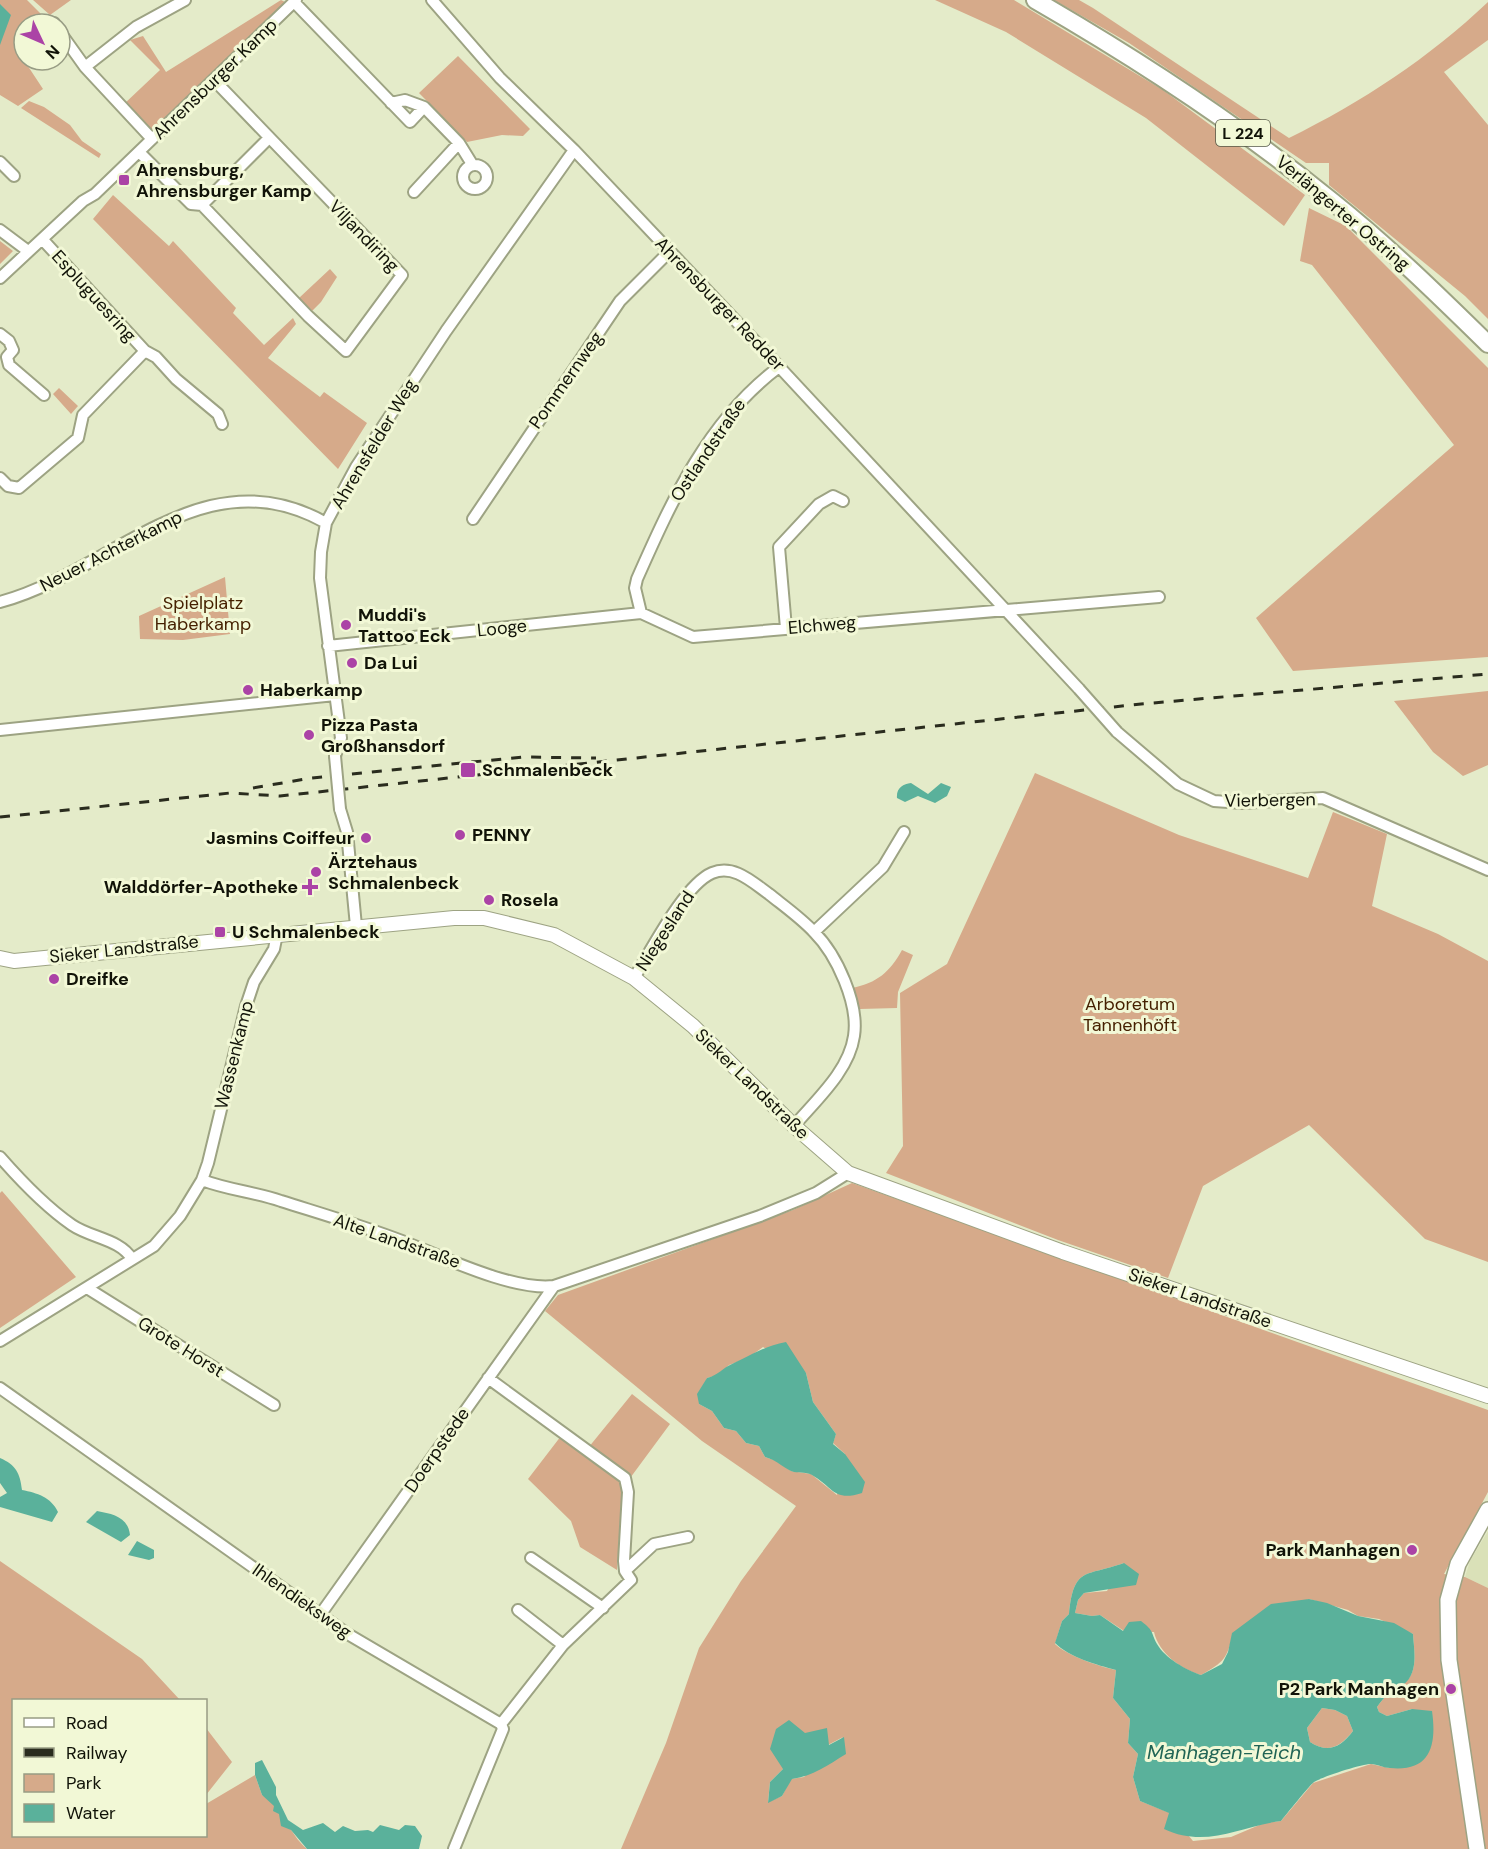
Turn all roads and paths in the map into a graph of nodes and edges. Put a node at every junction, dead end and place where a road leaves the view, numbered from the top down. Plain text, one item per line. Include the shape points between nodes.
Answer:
1 (185, 0) edge
2 (432, 0) edge
3 (1035, 0) edge
4 (295, 1) edge
5 (72, 49) edge
6 (85, 67) junction
7 (214, 80) junction
8 (391, 103) junction
9 (424, 107) junction
10 (152, 139) junction
11 (268, 139) junction
12 (459, 143) junction
13 (574, 150) junction
14 (139, 152) junction
15 (0, 162) edge
16 (472, 164) dead end
17 (14, 176) dead end
18 (414, 192) dead end
19 (202, 205) junction
20 (0, 230) edge
21 (44, 240) junction
22 (28, 251) junction
23 (670, 251) junction
24 (0, 278) edge
25 (0, 333) edge
26 (1488, 344) edge
27 (145, 351) junction
28 (779, 367) junction
29 (44, 395) dead end
30 (222, 424) dead end
31 (0, 478) edge
32 (843, 501) dead end
33 (473, 519) dead end
34 (326, 523) junction
35 (1159, 597) dead end
36 (0, 602) edge
37 (1007, 610) junction
38 (641, 613) junction
39 (786, 628) junction
40 (328, 646) junction
41 (1079, 689) joint
42 (335, 695) junction
43 (0, 730) edge
44 (904, 832) dead end
45 (1488, 870) edge
46 (356, 926) junction
47 (814, 932) junction
48 (277, 934) junction
49 (0, 958) edge
50 (634, 978) junction
51 (794, 1126) junction
52 (0, 1157) edge
53 (849, 1173) junction
54 (202, 1180) junction
55 (132, 1259) junction
56 (554, 1286) junction
57 (87, 1288) junction
58 (0, 1341) edge
59 (488, 1378) junction
60 (0, 1388) edge
61 (1488, 1396) edge
62 (274, 1406) dead end
63 (1488, 1510) edge
64 (688, 1538) dead end
65 (531, 1558) dead end
66 (625, 1571) junction
67 (603, 1608) junction
68 (518, 1610) dead end
69 (320, 1615) junction
70 (563, 1645) junction
71 (501, 1724) junction
72 (454, 1849) edge
73 (1478, 1849) edge

1 - 6 street via 136,27
2 - 13 street, Ahrensburger Redder via 500,78
3 - 26 main road, Verlängerter Ostring / L 224 via 1192,97 1293,170 1412,270
4 - 7 street, Ahrensburger Kamp
4 - 8 street
5 - 6 street
6 - 10 street
7 - 10 street, Ahrensburger Kamp
7 - 11 street, Viljandiring via 265,131
8 - 9 street via 405,100
8 - 9 street via 410,122
9 - 12 street
10 - 14 street, Ahrensburger Kamp
11 - 19 street
11 - 19 street, Viljandiring via 402,274 346,351
12 - 16 street
12 - 18 street
13 - 23 street, Ahrensburger Redder
13 - 34 street, Ahrensfelder Weg via 397,403
14 - 19 street, Viljandiring via 191,204
14 - 21 street, Ahrensburger Kamp
15 - 17 street
20 - 22 street
21 - 22 street, Ahrensburger Kamp
21 - 27 street, Espluguesring
22 - 24 street, Ahrensburger Kamp
23 - 28 street, Ahrensburger Redder
23 - 33 street, Pommernweg via 620,301
25 - 29 street via 13,350 7,357 9,365
27 - 30 street, Espluguesring via 218,414
27 - 31 street, Espluguesring via 83,415 78,438 19,488 8,486
28 - 37 street, Ahrensburger Redder
28 - 38 street, Ostlandstraße via 753,386 732,409 676,491 637,579 635,588
32 - 39 street via 833,496 819,504 779,547
34 - 36 street, Neuer Achterkamp via 283,504 257,501 205,506 148,530 65,576
34 - 40 street, Ahrensfelder Weg via 320,578
35 - 37 street
37 - 39 street, Elchweg
37 - 41 street, Ahrensburger Redder
38 - 39 street, Elchweg via 693,638
38 - 40 street, Looge
40 - 42 street, Ahrensfelder Weg
41 - 45 street, Vierbergen, bridge via 1118,732 1178,784 1214,801 1323,798
42 - 43 street
42 - 46 street, Ahrensfelder Weg, bridge via 340,738 335,756
44 - 47 street via 883,867
46 - 48 street, Sieker Landstraße
46 - 50 street, Sieker Landstraße via 484,918 554,935
47 - 50 street, Niegesland via 743,875 729,870 715,872 687,893
47 - 51 street, Niegesland via 837,967 853,1003 854,1038 842,1069
48 - 49 street, Sieker Landstraße via 14,961
48 - 54 street, Wassenkamp via 274,949 254,982 246,1006
50 - 51 street, Sieker Landstraße via 693,1026
51 - 53 street, Sieker Landstraße
52 - 55 street via 69,1223 126,1249
53 - 56 street, Alte Landstraße via 810,1196 760,1216
53 - 61 street, Sieker Landstraße via 1063,1252
54 - 55 street via 166,1233 154,1246
54 - 56 street, Alte Landstraße via 367,1228 506,1281 535,1288
55 - 57 street
56 - 59 street, Doerpstede
57 - 58 street
57 - 62 street, Grote Horst
59 - 66 street via 626,1478
59 - 69 street, Doerpstede
60 - 69 street, Ihlendieksweg
63 - 73 main road via 1458,1564 1448,1600 1449,1660
64 - 66 street via 654,1544
65 - 67 street
66 - 67 street via 631,1581
67 - 70 street
68 - 70 street
69 - 71 street, Ihlendieksweg
70 - 71 street
71 - 72 street via 503,1729

